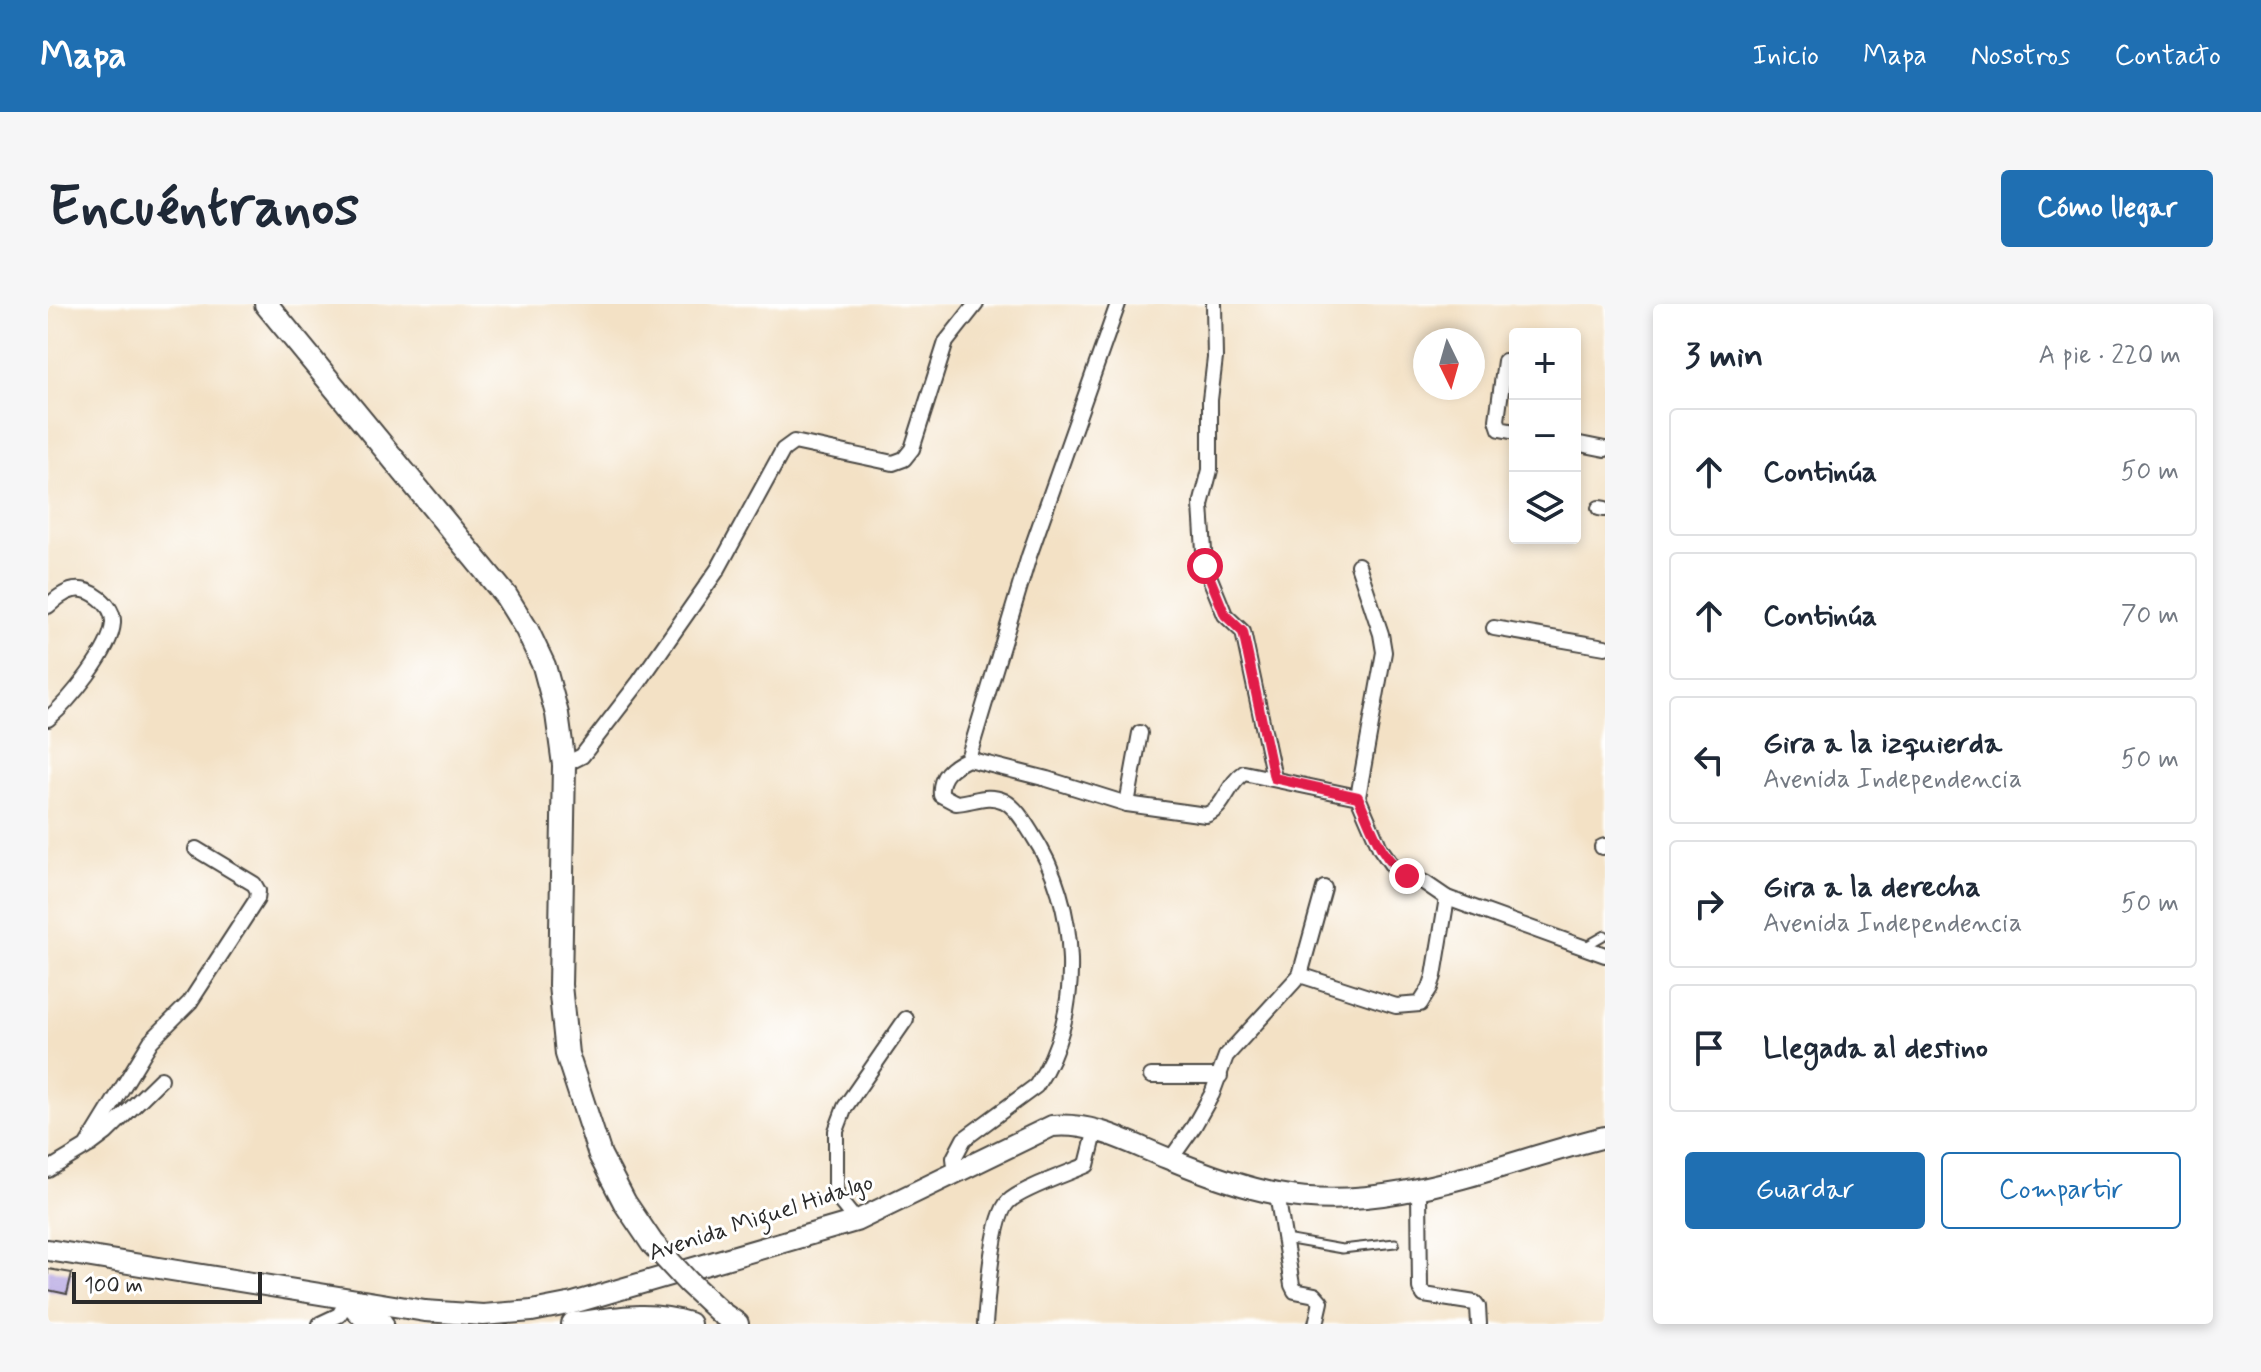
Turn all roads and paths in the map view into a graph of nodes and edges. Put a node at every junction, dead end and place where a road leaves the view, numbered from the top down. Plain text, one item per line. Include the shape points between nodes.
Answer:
1 (266, 304) edge
2 (976, 304) edge
3 (1118, 304) edge
4 (1214, 304) edge
5 (1505, 361) dead end
6 (1509, 431) edge
7 (1581, 444) edge
8 (1605, 449) edge
9 (1358, 565) dead end
10 (48, 606) edge
11 (1494, 628) dead end
12 (1605, 647) edge
13 (48, 719) edge
14 (1140, 733) dead end
15 (968, 759) junction
16 (564, 765) junction
17 (1274, 778) junction
18 (1358, 797) junction
19 (1127, 804) junction
20 (196, 849) dead end
21 (1324, 888) dead end
22 (1447, 898) junction
23 (1605, 935) edge
24 (1584, 947) junction
25 (1605, 955) edge
26 (1300, 975) junction
27 (906, 1019) dead end
28 (1151, 1076) dead end
29 (1220, 1076) junction
30 (161, 1079) dead end
31 (1096, 1129) junction
32 (1605, 1137) edge
33 (86, 1147) junction
34 (1170, 1160) junction
35 (48, 1170) edge
36 (956, 1173) junction
37 (1419, 1190) junction
38 (1277, 1194) junction
39 (856, 1221) junction
40 (1285, 1239) junction
41 (1395, 1243) dead end
42 (48, 1250) edge
43 (348, 1300) junction
44 (729, 1318) edge
45 (320, 1324) edge
46 (382, 1324) edge
47 (573, 1324) edge
48 (689, 1324) edge
49 (985, 1324) edge
50 (1316, 1324) edge
51 (1479, 1324) edge

1 - 16 main road via 506,596 544,666
2 - 16 street via 946,342 912,449 904,459 893,463 794,442 783,450 718,569 582,756
3 - 15 street via 1029,556
4 - 17 street via 1210,470 1201,505 1205,566 1225,615 1243,632
5 - 6 street via 1497,420 1500,429
7 - 8 street
9 - 18 street via 1384,652
10 - 13 street via 63,594 89,592 105,603 113,620 82,684
11 - 12 street
14 - 19 street
15 - 19 street
15 - 36 street via 943,778 941,795 956,803 983,796 1003,801 1040,846 1059,895 1070,989 1065,1023 1043,1075 1036,1086 964,1139 954,1158
16 - 44 main road, bridge via 560,985 567,1054 600,1155 625,1203 652,1243
17 - 18 street
17 - 19 street via 1244,773 1217,809 1206,815
18 - 22 street via 1394,868
20 - 33 street via 254,884 257,899 190,1002 151,1041
21 - 26 street
22 - 24 street
22 - 26 street via 1434,976 1420,1004 1396,1006
23 - 24 lane
24 - 25 street
26 - 29 street via 1226,1056
27 - 39 street via 845,1107 836,1131 836,1196
28 - 29 street
29 - 34 street
30 - 33 street
31 - 34 main road, Avenida Miguel Hidalgo
31 - 36 main road, Avenida Miguel Hidalgo via 1069,1124 1042,1129
31 - 49 street via 1087,1165 1006,1203 991,1256
32 - 37 main road, Avenida Miguel Hidalgo
33 - 35 street
34 - 38 main road, Avenida Miguel Hidalgo
36 - 39 main road, Avenida Miguel Hidalgo
37 - 38 main road, Avenida Miguel Hidalgo via 1316,1199
37 - 51 street via 1420,1288 1424,1295 1475,1303
38 - 40 street
39 - 43 main road, Avenida Miguel Hidalgo via 532,1311 454,1314
40 - 41 lane via 1342,1249
40 - 50 street via 1295,1291 1315,1295 1321,1302
42 - 43 main road, Avenida Miguel Hidalgo
43 - 45 street via 339,1315
43 - 46 main road via 363,1316
47 - 48 main road via 639,1315

